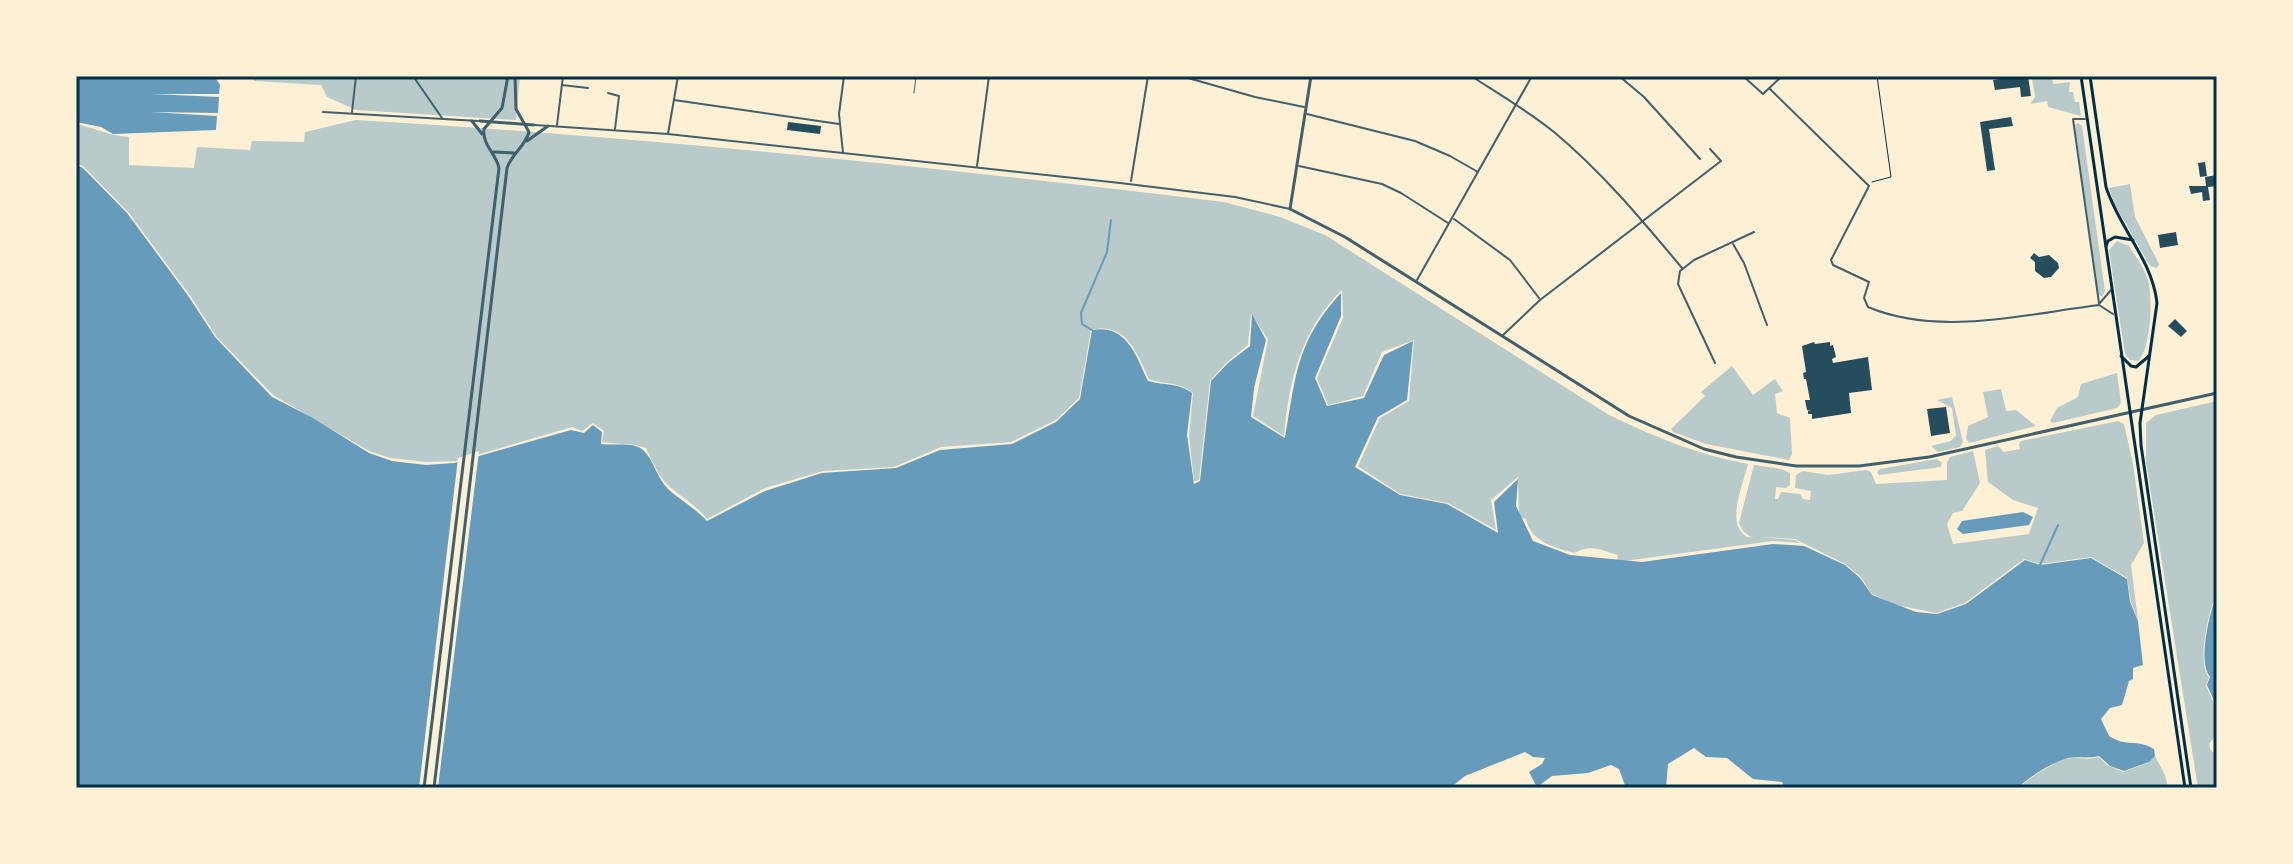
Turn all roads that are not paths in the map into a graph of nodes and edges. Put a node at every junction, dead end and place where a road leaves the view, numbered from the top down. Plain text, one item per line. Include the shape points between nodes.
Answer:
1 (356, 76) edge
2 (413, 76) edge
3 (508, 76) edge
4 (515, 76) edge
5 (563, 76) edge
6 (678, 76) edge
7 (844, 76) edge
8 (916, 76) edge
9 (989, 76) edge
10 (1148, 76) edge
11 (1181, 76) edge
12 (1311, 76) edge
13 (1471, 76) edge
14 (1532, 76) edge
15 (1619, 76) edge
16 (1743, 76) edge
17 (1782, 76) edge
18 (2081, 76) edge
19 (2090, 76) edge
20 (562, 85) junction
21 (588, 88) dead end
22 (1770, 89) junction
23 (608, 93) dead end
24 (914, 93) dead end
25 (674, 100) junction
26 (1516, 105) junction
27 (1306, 107) junction
28 (323, 112) dead end
29 (352, 113) junction
30 (1306, 114) junction
31 (2086, 118) junction
32 (443, 119) junction
33 (472, 121) junction
34 (480, 121) joint
35 (489, 122) junction
36 (526, 124) junction
37 (839, 124) junction
38 (534, 125) joint
39 (548, 126) junction
40 (557, 126) junction
41 (615, 130) junction
42 (668, 134) junction
43 (483, 135) junction
44 (527, 141) junction
45 (1710, 149) dead end
46 (491, 151) junction
47 (514, 153) junction
48 (844, 155) junction
49 (1700, 159) dead end
50 (1298, 166) junction
51 (977, 167) junction
52 (1478, 172) junction
53 (1131, 184) junction
54 (1290, 209) junction
55 (1453, 218) junction
56 (1644, 222) junction
57 (1450, 224) junction
58 (1754, 232) dead end
59 (2133, 240) junction
60 (1732, 242) junction
61 (2105, 250) junction
62 (1682, 268) junction
63 (1417, 281) junction
64 (2111, 290) junction
65 (1540, 300) junction
66 (2099, 305) junction
67 (2114, 314) junction
68 (1767, 325) dead end
69 (1502, 337) junction
70 (2150, 355) junction
71 (2121, 356) junction
72 (1715, 363) dead end
73 (2217, 393) edge
74 (2144, 409) junction
75 (2129, 412) junction
76 (424, 788) edge
77 (434, 788) edge
78 (2185, 788) edge
79 (2191, 788) edge

1 - 29 street
2 - 32 street
3 - 35 street via 502,108
4 - 36 street via 516,109
5 - 20 street
6 - 25 street
7 - 37 street
8 - 24 lane
9 - 51 street
10 - 53 street
11 - 27 street
12 - 27 street
13 - 26 street
14 - 26 street
15 - 49 street
16 - 22 street via 1763,94
17 - 22 street
18 - 31 main road
19 - 59 main road via 2106,187
20 - 21 street
20 - 40 street
22 - 66 street via 1869,186 1831,260 1869,282 1864,298 1868,307 1932,322
23 - 41 street via 619,96
25 - 37 street
25 - 42 street
26 - 52 street
26 - 56 street via 1588,163
27 - 30 street
28 - 29 street
29 - 32 street
30 - 50 street
30 - 52 street via 1415,141
31 - 61 main road
31 - 66 street via 2073,119
32 - 33 street
33 - 34 street
33 - 43 street
34 - 35 street
35 - 36 street
35 - 43 street
36 - 38 street
36 - 44 street
37 - 48 street
38 - 39 street
39 - 40 street
39 - 44 street
40 - 41 street
41 - 42 street
42 - 48 street
43 - 46 street
44 - 47 street
45 - 56 street via 1721,161
46 - 47 street
46 - 76 street via 499,168
47 - 77 street via 507,168
48 - 51 street
50 - 54 street
50 - 57 street via 1382,184
51 - 53 street
52 - 55 street
53 - 54 street
54 - 63 street
55 - 57 street
55 - 65 street via 1510,260
56 - 62 street
56 - 65 street
57 - 63 street
58 - 60 street
59 - 61 main road via 2115,237
59 - 70 main road via 2155,288
60 - 62 street
60 - 68 street
61 - 64 main road
62 - 72 street via 1678,284
63 - 69 street
64 - 66 street
64 - 67 main road
65 - 69 street
66 - 67 street
67 - 71 main road
69 - 75 street via 1667,435 1736,457 1796,466 1859,466 1929,457
70 - 71 main road via 2136,367
70 - 74 main road
71 - 75 main road
73 - 74 street
74 - 75 street
74 - 79 main road via 2141,445
75 - 78 main road

